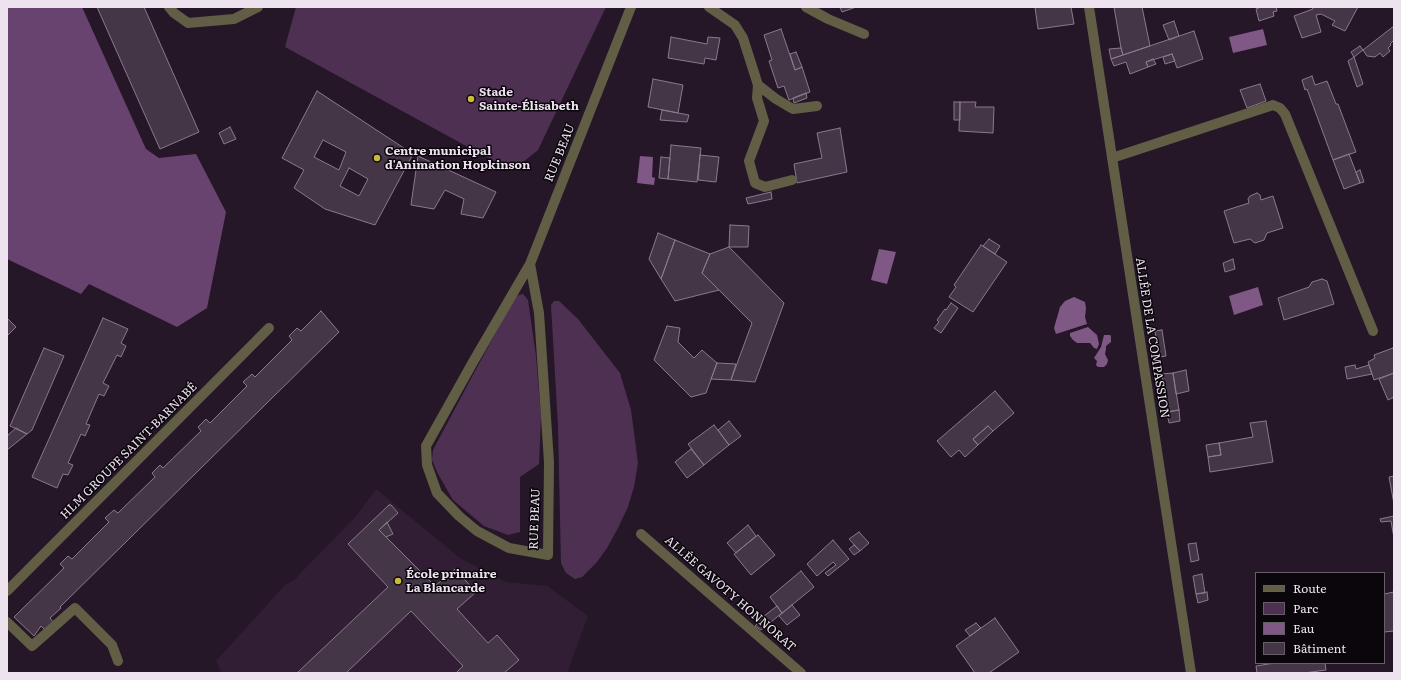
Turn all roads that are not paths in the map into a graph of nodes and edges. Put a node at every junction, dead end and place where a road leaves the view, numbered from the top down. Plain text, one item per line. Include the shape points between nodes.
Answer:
1 (170, 7) edge
2 (258, 7) edge
3 (631, 7) edge
4 (709, 7) edge
5 (806, 7) edge
6 (1089, 7) edge
7 (864, 34) dead end
8 (758, 85) junction
9 (817, 106) dead end
10 (1112, 158) junction
11 (792, 180) dead end
12 (530, 264) junction
13 (270, 328) dead end
14 (1373, 331) dead end
15 (641, 534) dead end
16 (7, 592) edge
17 (7, 622) edge
18 (118, 661) dead end
19 (801, 673) edge
20 (1191, 673) edge

1 - 2 street via 188,23 234,19
3 - 12 street, RUE BEAU
4 - 8 street via 735,25 743,38
5 - 7 street
6 - 10 street, ALLÉE DE LA COMPASSION
8 - 9 street via 793,109
8 - 11 street via 757,98 764,121 749,161 755,183 765,187
10 - 14 street via 1273,105 1280,108 1285,114
10 - 20 street, ALLÉE DE LA COMPASSION
12 - 12 street, RUE BEAU via 426,446 427,465 437,493 477,531 509,548 548,555 549,462 539,313
13 - 16 street, HLM GROUPE SAINT-BARNABÉ
15 - 19 street, ALLÉE GAVOTY HONNORAT
17 - 18 street via 32,646 75,608 112,644

